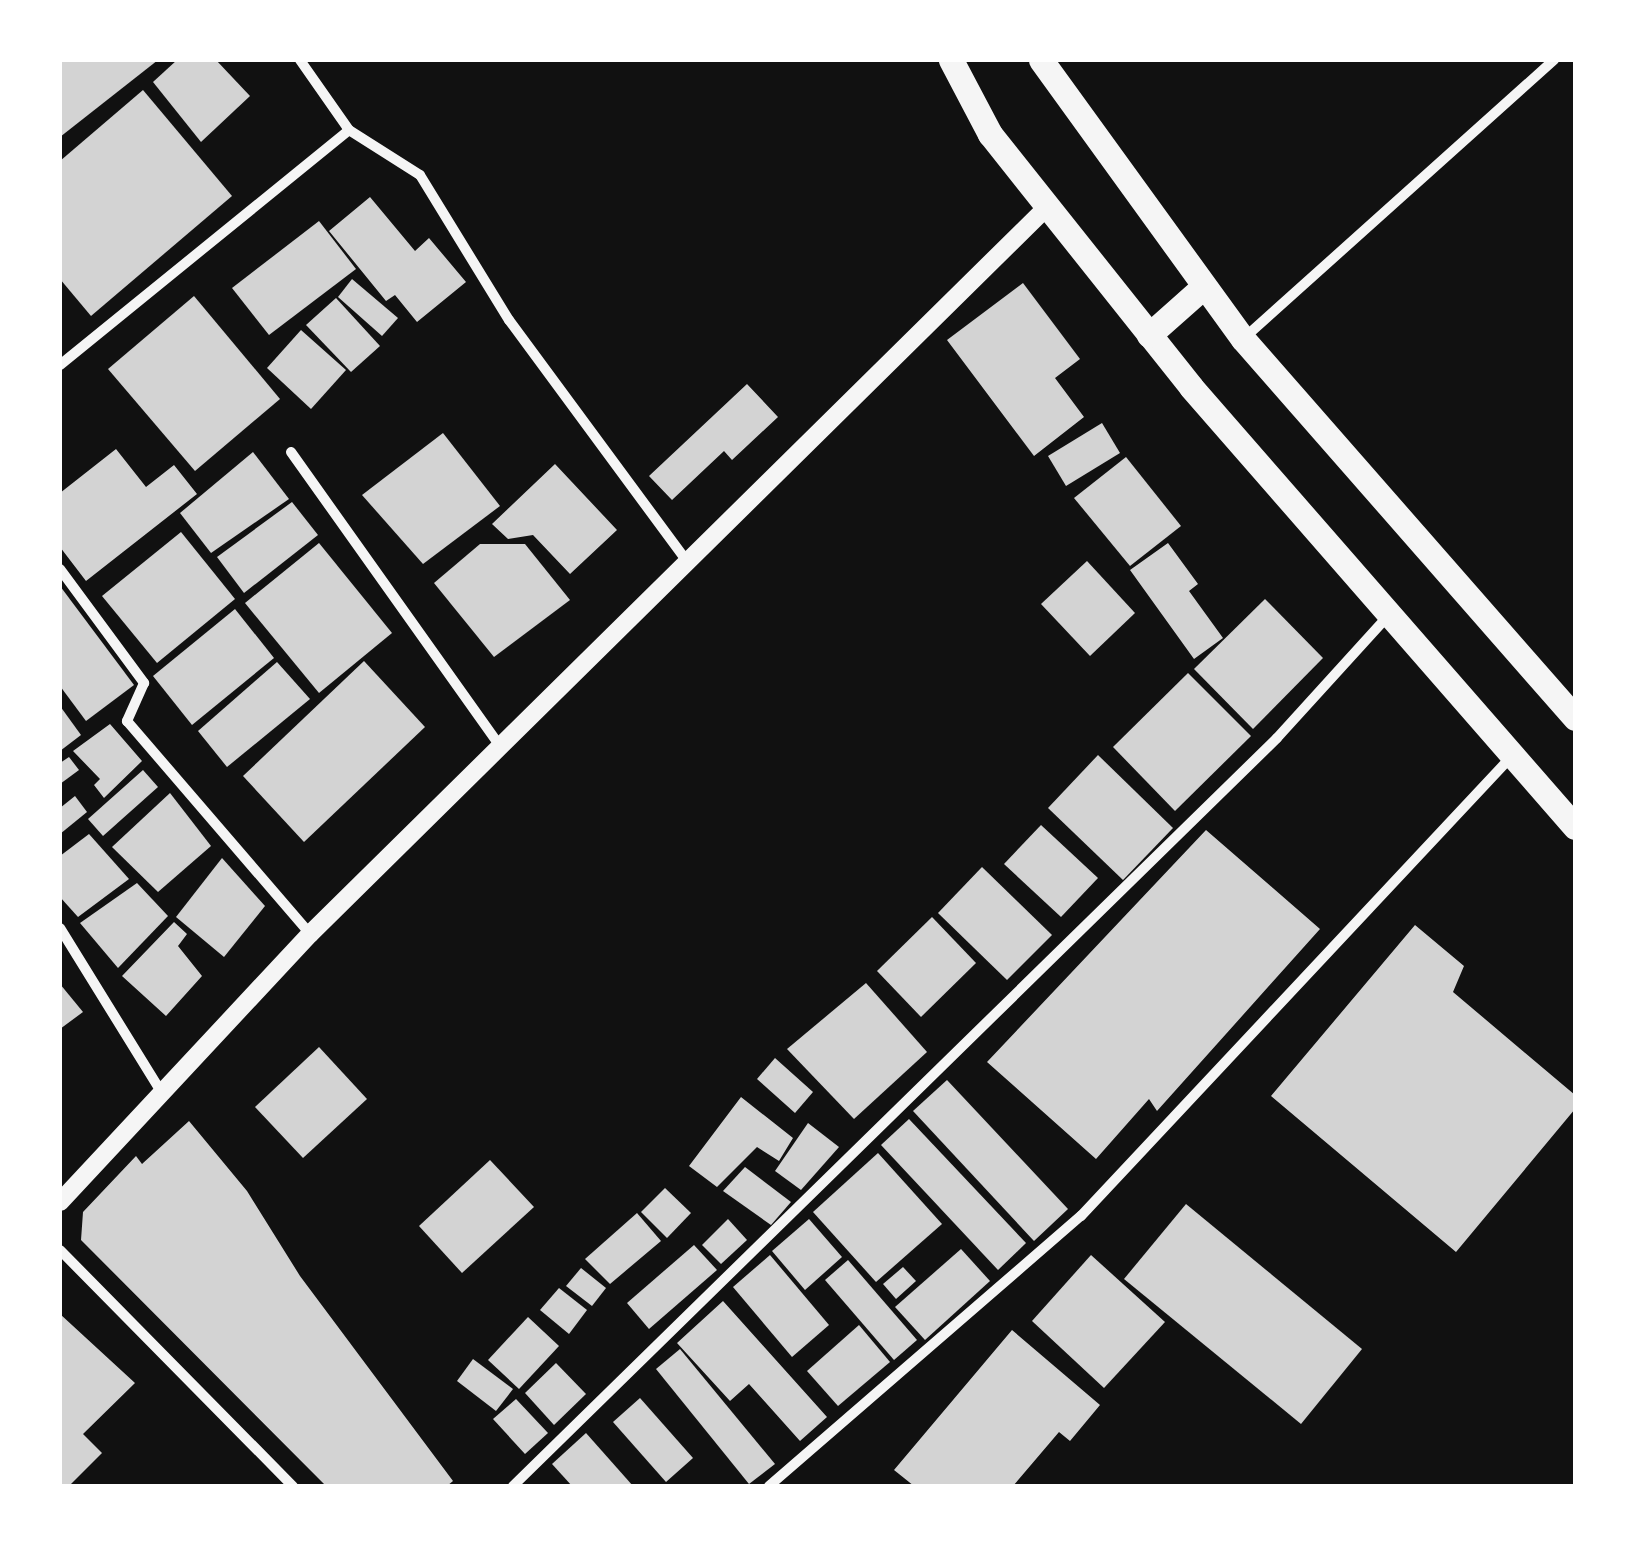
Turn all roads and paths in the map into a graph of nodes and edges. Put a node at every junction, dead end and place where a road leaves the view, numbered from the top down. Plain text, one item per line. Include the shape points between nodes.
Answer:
1 (300, 60) edge
2 (950, 60) edge
3 (1041, 60) edge
4 (1554, 60) edge
5 (350, 130) junction
6 (1046, 208) junction
7 (1202, 288) junction
8 (1149, 335) junction
9 (1243, 339) junction
10 (60, 365) edge
11 (291, 452) dead end
12 (688, 563) junction
13 (60, 569) edge
14 (1389, 614) junction
15 (1575, 718) edge
16 (499, 744) junction
17 (1512, 756) junction
18 (1575, 827) edge
19 (60, 928) edge
20 (310, 934) junction
21 (160, 1090) junction
22 (60, 1202) edge
23 (60, 1250) edge
24 (293, 1486) edge
25 (514, 1486) edge
26 (769, 1486) edge

1 - 5 street
2 - 6 main road via 990,134
3 - 7 main road
4 - 9 street
5 - 10 street
5 - 12 street via 420,175 509,320
6 - 8 main road
6 - 12 street
7 - 8 main road
7 - 9 main road
8 - 14 main road
9 - 15 main road
11 - 16 street
12 - 16 street
13 - 20 street via 144,683 127,720
14 - 17 main road
14 - 25 street via 1277,738
16 - 20 street
17 - 18 main road
17 - 26 street via 1081,1216
19 - 21 street
20 - 21 street
21 - 22 street
23 - 24 street

